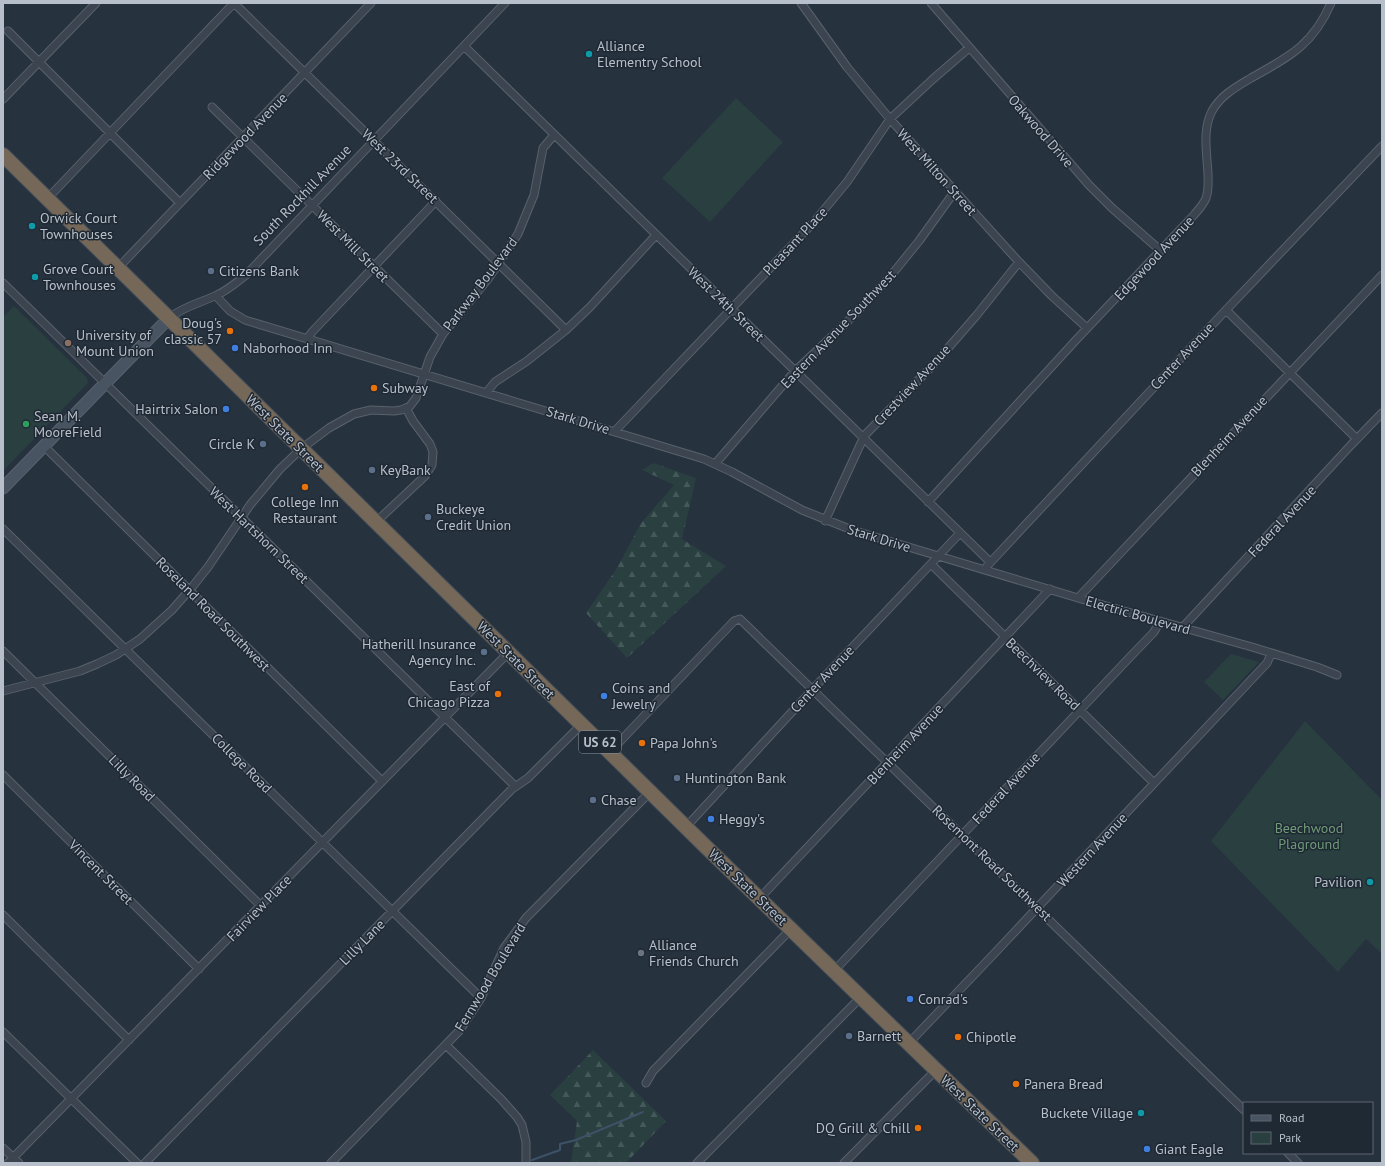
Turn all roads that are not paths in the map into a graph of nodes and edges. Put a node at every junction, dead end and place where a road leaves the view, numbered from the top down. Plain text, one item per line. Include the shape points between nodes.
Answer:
1 (96, 3) edge
2 (234, 3) edge
3 (371, 3) edge
4 (505, 3) edge
5 (801, 3) edge
6 (931, 3) edge
7 (1331, 3) edge
8 (8, 32) dead end
9 (464, 46) junction
10 (969, 48) junction
11 (39, 62) junction
12 (304, 73) junction
13 (3, 99) edge
14 (212, 107) dead end
15 (890, 119) junction
16 (110, 133) junction
17 (554, 135) junction
18 (243, 137) junction
19 (374, 141) junction
20 (1382, 146) edge
21 (3, 155) edge
22 (955, 191) junction
23 (47, 198) junction
24 (436, 201) junction
25 (180, 203) junction
26 (312, 206) junction
27 (656, 235) junction
28 (1160, 250) junction
29 (1019, 262) junction
30 (499, 264) junction
31 (374, 267) junction
32 (118, 268) junction
33 (1382, 275) edge
34 (3, 283) edge
35 (216, 296) junction
36 (731, 309) junction
37 (1226, 310) junction
38 (169, 318) junction
39 (1087, 328) junction
40 (566, 330) junction
41 (443, 334) junction
42 (307, 339) junction
43 (795, 371) junction
44 (1290, 372) junction
45 (423, 374) junction
46 (105, 383) junction
47 (486, 393) junction
48 (406, 408) junction
49 (1382, 414) edge
50 (614, 431) junction
51 (863, 438) junction
52 (1358, 439) junction
53 (44, 446) junction
54 (301, 448) junction
55 (715, 464) junction
56 (3, 488) edge
57 (928, 502) junction
58 (241, 518) junction
59 (825, 521) junction
60 (376, 522) junction
61 (3, 529) edge
62 (960, 533) junction
63 (938, 556) junction
64 (990, 562) junction
65 (931, 564) junction
66 (985, 569) junction
67 (1050, 589) junction
68 (190, 590) junction
69 (1078, 598) junction
70 (1160, 622) junction
71 (1182, 628) junction
72 (1006, 637) junction
73 (126, 649) junction
74 (3, 651) edge
75 (509, 652) junction
76 (1271, 654) junction
77 (1337, 675) dead end
78 (35, 683) junction
79 (813, 689) junction
80 (3, 691) edge
81 (1080, 710) junction
82 (445, 717) junction
83 (582, 724) junction
84 (610, 752) junction
85 (888, 762) junction
86 (3, 776) edge
87 (382, 781) junction
88 (1154, 783) junction
89 (515, 786) junction
90 (650, 792) junction
91 (686, 827) junction
92 (963, 835) junction
93 (322, 842) junction
94 (760, 898) junction
95 (260, 905) junction
96 (1037, 908) junction
97 (392, 912) junction
98 (3, 915) edge
99 (791, 929) junction
100 (199, 969) junction
101 (834, 971) junction
102 (481, 998) junction
103 (861, 998) junction
104 (3, 1032) edge
105 (129, 1040) junction
106 (908, 1044) junction
107 (446, 1045) junction
108 (936, 1070) junction
109 (646, 1083) dead end
110 (71, 1099) junction
111 (1243, 1109) edge
112 (3, 1148) edge
113 (1289, 1154) edge
114 (14, 1161) edge
115 (137, 1163) edge
116 (145, 1163) edge
117 (331, 1163) edge
118 (526, 1163) edge
119 (697, 1163) edge
120 (844, 1163) edge
121 (1032, 1163) edge
122 (1298, 1163) edge

1 - 11 street
2 - 12 street, West 23rd Street
2 - 16 street
3 - 12 street, Ridgewood Avenue
4 - 9 street, South Rockhill Avenue
5 - 15 street, West Milton Street via 847,67
6 - 10 street, Oakwood Drive
7 - 28 street, Edgewood Avenue via 1315,32 1303,46 1286,59 1231,90 1212,110 1206,132 1207,196 1194,215
8 - 11 street
9 - 17 street, West 24th Street
9 - 19 street, South Rockhill Avenue
10 - 15 street, Pleasant Place
10 - 28 street, Oakwood Drive via 1094,190
11 - 13 street
11 - 16 street
12 - 18 street, Ridgewood Avenue
12 - 19 street, West 23rd Street
14 - 18 street, West Mill Street
15 - 22 street, West Milton Street
15 - 36 street, Pleasant Place via 833,200
16 - 23 street
16 - 25 street
17 - 27 street, West 24th Street
17 - 30 street, Parkway Boulevard via 543,148 536,186 518,234
18 - 25 street, Ridgewood Avenue
18 - 26 street, West Mill Street
19 - 24 street, West 23rd Street
19 - 26 street, South Rockhill Avenue
20 - 37 street, Center Avenue
21 - 23 highway, West State Street / US 62
22 - 29 street, West Milton Street
22 - 43 street, Eastern Avenue Southwest via 889,278
23 - 32 highway, West State Street / US 62
24 - 30 street, West 23rd Street
24 - 31 street
25 - 32 street, Ridgewood Avenue
26 - 31 street, West Mill Street
26 - 35 street, South Rockhill Avenue via 246,274
27 - 36 street, West 24th Street
27 - 40 street
28 - 39 street, Edgewood Avenue
29 - 39 street, West Milton Street
29 - 51 street, Crestview Avenue via 976,316
30 - 40 street, West 23rd Street
30 - 41 street, Parkway Boulevard
31 - 41 street, West Mill Street
31 - 42 street
32 - 38 highway, West State Street / US 62
33 - 44 street, Blenheim Avenue
34 - 46 street, West Hartshorn Street
35 - 38 street, South Rockhill Avenue via 180,310
35 - 42 street, Stark Drive via 237,316
36 - 43 street, West 24th Street
36 - 50 street, Pleasant Place
37 - 44 street
37 - 64 street, Center Avenue
38 - 46 street, South Rockhill Avenue
38 - 54 highway, West State Street / US 62
39 - 57 street, Edgewood Avenue
40 - 47 street via 495,382
41 - 45 street, Parkway Boulevard
42 - 45 street, Stark Drive
43 - 51 street, West 24th Street
43 - 55 street, Eastern Avenue Southwest
44 - 52 street
44 - 69 street, Blenheim Avenue
45 - 47 street, Stark Drive
45 - 48 street, Parkway Boulevard via 416,398
46 - 53 street, South Rockhill Avenue
46 - 58 street, West Hartshorn Street
47 - 50 street, Stark Drive
48 - 54 street via 394,412 371,410 354,414
48 - 60 street via 430,444 432,465 425,476
49 - 52 street, Federal Avenue
50 - 55 street, Stark Drive
51 - 57 street, West 24th Street
51 - 59 street, Crestview Avenue
52 - 71 street, Federal Avenue
53 - 56 street, South Rockhill Avenue
53 - 68 street, Roseland Road Southwest
54 - 58 street
54 - 60 highway, West State Street / US 62
55 - 59 street, Stark Drive
57 - 62 street, West 24th Street
58 - 68 street
58 - 82 street, West Hartshorn Street
59 - 63 street, Stark Drive
60 - 75 highway, West State Street / US 62
61 - 73 street, College Road
62 - 63 street, Center Avenue
62 - 64 street, West 24th Street
63 - 65 street, Center Avenue
63 - 66 street, Electric Boulevard
64 - 66 street, Center Avenue
65 - 72 street, Beechview Road
65 - 79 street, Center Avenue
66 - 67 street, Electric Boulevard
67 - 69 street, Electric Boulevard
67 - 72 street, Blenheim Avenue
68 - 73 street via 155,626
68 - 87 street, Roseland Road Southwest
69 - 70 street, Electric Boulevard
70 - 71 street, Electric Boulevard
70 - 81 street, Federal Avenue via 1154,632
71 - 76 street, Electric Boulevard
72 - 81 street, Beechview Road
72 - 85 street, Blenheim Avenue
73 - 78 street via 80,671
73 - 93 street, College Road
74 - 78 street, Lilly Road
75 - 82 street, Fairview Place
75 - 83 highway, West State Street / US 62
76 - 77 street, Electric Boulevard
76 - 88 street, Western Avenue via 1267,663
78 - 80 street
78 - 95 street, Lilly Road
79 - 84 street, Rosemont Road Southwest via 743,620 739,619 734,621
79 - 85 street, Rosemont Road Southwest
79 - 91 street, Center Avenue
81 - 88 street, Beechview Road
81 - 92 street, Federal Avenue
82 - 87 street, Fairview Place
82 - 89 street, West Hartshorn Street
83 - 84 highway, West State Street / US 62
83 - 89 street, Lilly Lane via 527,779
84 - 90 highway, West State Street / US 62
85 - 92 street, Rosemont Road Southwest
85 - 94 street, Blenheim Avenue
86 - 100 street, Vincent Street
87 - 93 street, Fairview Place
88 - 96 street, Western Avenue
89 - 97 street, Lilly Lane
90 - 91 highway, West State Street / US 62
90 - 102 street, Fernwood Boulevard via 526,918 504,948
91 - 94 highway, West State Street / US 62
92 - 96 street, Rosemont Road Southwest
92 - 101 street, Federal Avenue
93 - 95 street, Fairview Place
93 - 97 street, College Road
94 - 99 highway, West State Street / US 62
95 - 100 street, Fairview Place
96 - 106 street, Western Avenue
96 - 111 street, Rosemont Road Southwest
97 - 102 street, College Road
97 - 116 street, Lilly Lane
98 - 105 street
99 - 101 highway, West State Street / US 62
99 - 109 street via 653,1071
100 - 105 street, Fairview Place
101 - 103 highway, West State Street / US 62
102 - 107 street, Fernwood Boulevard via 468,1019
103 - 106 highway, West State Street / US 62
103 - 119 street
104 - 110 street
105 - 110 street, Fairview Place
106 - 108 highway, West State Street / US 62
107 - 117 street, Fernwood Boulevard
107 - 118 street via 518,1117 526,1142
108 - 120 street
108 - 121 highway, West State Street / US 62
110 - 114 street, Fairview Place
110 - 115 street
112 - 114 street
113 - 122 street

